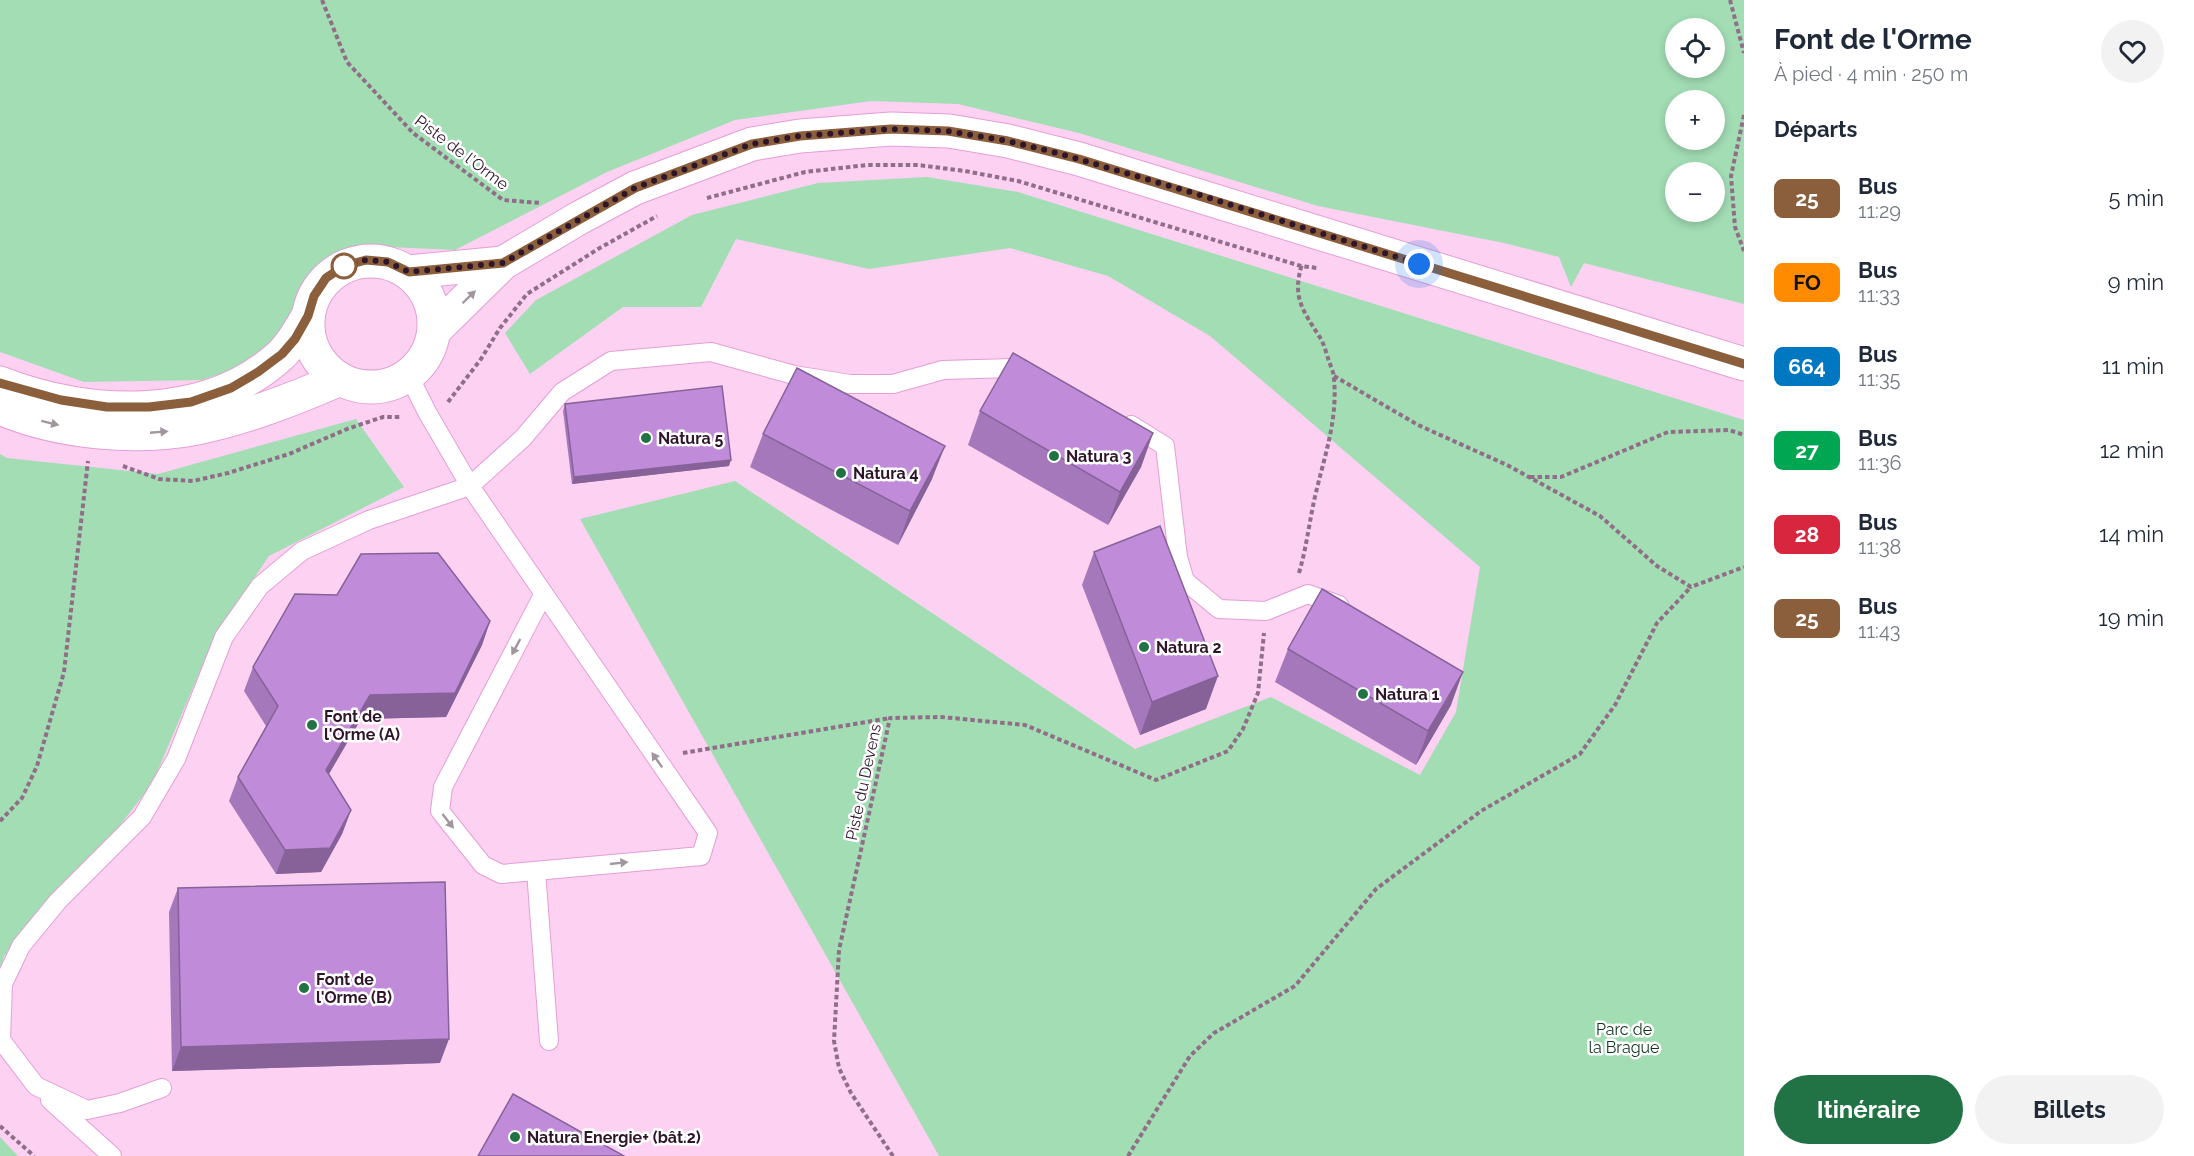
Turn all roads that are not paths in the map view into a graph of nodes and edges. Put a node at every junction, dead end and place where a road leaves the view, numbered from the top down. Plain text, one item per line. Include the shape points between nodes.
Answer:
1 (503, 263) junction
2 (409, 272) junction
3 (308, 316) junction
4 (435, 330) junction
5 (1744, 364) edge
6 (409, 376) junction
7 (1041, 376) edge
8 (340, 379) junction
9 (0, 383) edge
10 (0, 408) edge
11 (1120, 418) edge
12 (470, 486) junction
13 (543, 595) junction
14 (1356, 612) edge
15 (536, 872) junction
16 (549, 1041) dead end
17 (36, 1086) junction
18 (162, 1088) dead end
19 (112, 1156) edge

1 - 2 main road
4 -> 1 main road
1 - 5 main road via 635,188 752,144 891,129 948,131 1079,159
2 - 3 main road via 388,262 366,260 344,266 326,278 314,296
2 - 4 main road via 430,298
3 - 8 main road via 308,335 314,352 325,368
3 - 9 main road via 282,354 258,372 231,388 191,402 107,407 61,400
4 - 6 main road via 431,348
6 - 8 main road via 396,383 368,388
6 - 12 lane
7 - 12 lane via 1012,368 943,370 893,384 850,384 794,375 711,352 611,361 562,392 523,438
10 -> 8 main road via 57,425 94,446 139,433 196,428 249,414
11 - 14 lane via 1165,446 1178,557 1185,581 1219,609 1266,611 1308,594
12 - 13 lane
12 - 17 lane via 369,519 302,551 260,586 224,638 176,759 142,817 58,901 21,946 3,984 1,1041
13 -> 15 lane via 443,787 440,811 483,865 501,874
15 -> 13 lane via 701,856 708,833
15 - 16 lane
17 - 18 lane via 87,1110 120,1104
17 - 19 lane

